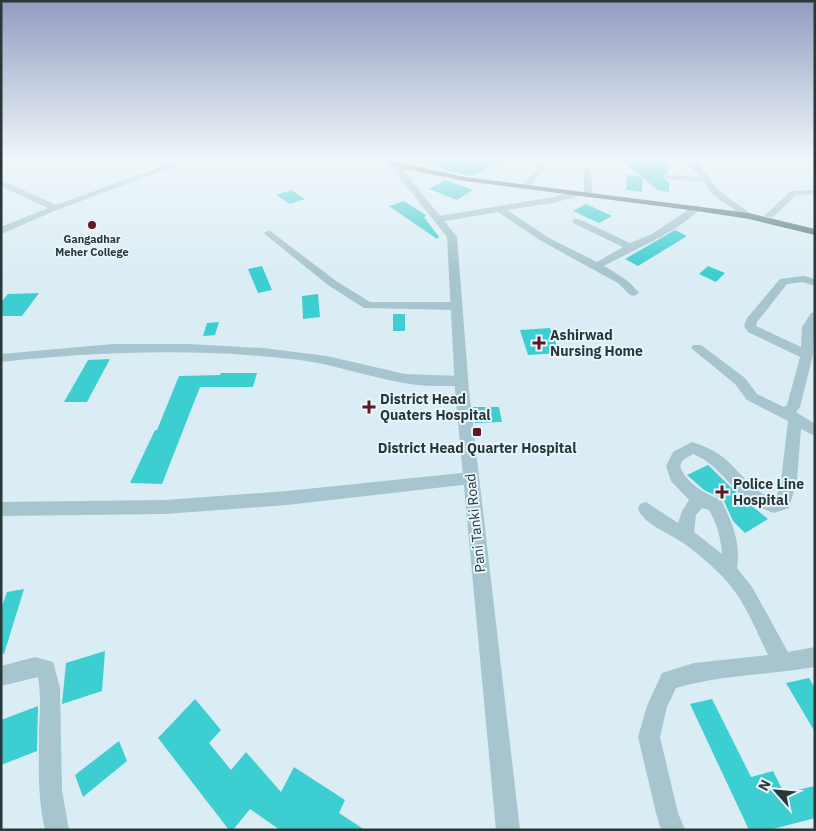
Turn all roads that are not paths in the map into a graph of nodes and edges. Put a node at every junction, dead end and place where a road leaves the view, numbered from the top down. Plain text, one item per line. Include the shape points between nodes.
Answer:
1 (28, 196) edge
2 (83, 196) edge
3 (91, 196) edge
4 (419, 196) edge
5 (569, 196) edge
6 (595, 196) edge
7 (720, 196) edge
8 (790, 196) edge
9 (56, 208) junction
10 (498, 208) junction
11 (697, 208) junction
12 (770, 215) junction
13 (749, 216) junction
14 (439, 219) junction
15 (576, 221) dead end
16 (815, 223) edge
17 (815, 228) edge
18 (1, 231) edge
19 (815, 232) edge
20 (269, 233) dead end
21 (630, 247) junction
22 (597, 266) junction
23 (815, 283) edge
24 (634, 293) dead end
25 (456, 306) junction
26 (815, 316) edge
27 (697, 348) dead end
28 (810, 349) edge
29 (1, 358) edge
30 (462, 381) junction
31 (790, 416) junction
32 (815, 431) edge
33 (471, 478) junction
34 (700, 500) junction
35 (1, 509) edge
36 (646, 509) dead end
37 (686, 535) junction
38 (728, 570) junction
39 (814, 659) edge
40 (783, 663) junction
41 (1, 676) edge
42 (57, 830) edge
43 (508, 830) edge
44 (674, 830) edge

1 - 9 street
2 - 9 street
3 - 9 street
4 - 14 street, Pani Tanki Road
5 - 10 street
6 - 11 main road
7 - 13 street
8 - 12 street
9 - 18 street
10 - 14 street
10 - 22 street via 546,240
11 - 13 main road
11 - 21 street via 655,236
12 - 13 main road
12 - 16 main road
13 - 17 main road
13 - 19 main road
14 - 25 street, Pani Tanki Road via 452,237
15 - 21 street
20 - 25 street via 332,283 368,306
21 - 22 street
22 - 24 street via 622,281
23 - 28 street via 804,279 784,281 750,321 752,329
25 - 30 street, Pani Tanki Road
26 - 28 street via 808,327
27 - 31 street via 740,381 752,397
28 - 31 street via 798,379
29 - 30 street via 62,350 238,349 304,356 406,379
30 - 33 street, Pani Tanki Road
31 - 32 street
31 - 34 street via 789,480 783,503 774,506 756,497 705,452 692,448 678,456 673,466 676,476
33 - 35 street via 166,507
33 - 43 street, Pani Tanki Road
34 - 37 street via 692,506 686,518
34 - 38 street via 715,505 725,524 731,557
36 - 37 street via 670,528
37 - 38 street
38 - 40 street via 746,593
39 - 40 street
40 - 44 street via 669,680 649,737
41 - 42 street via 35,666 46,669 50,682 52,814

